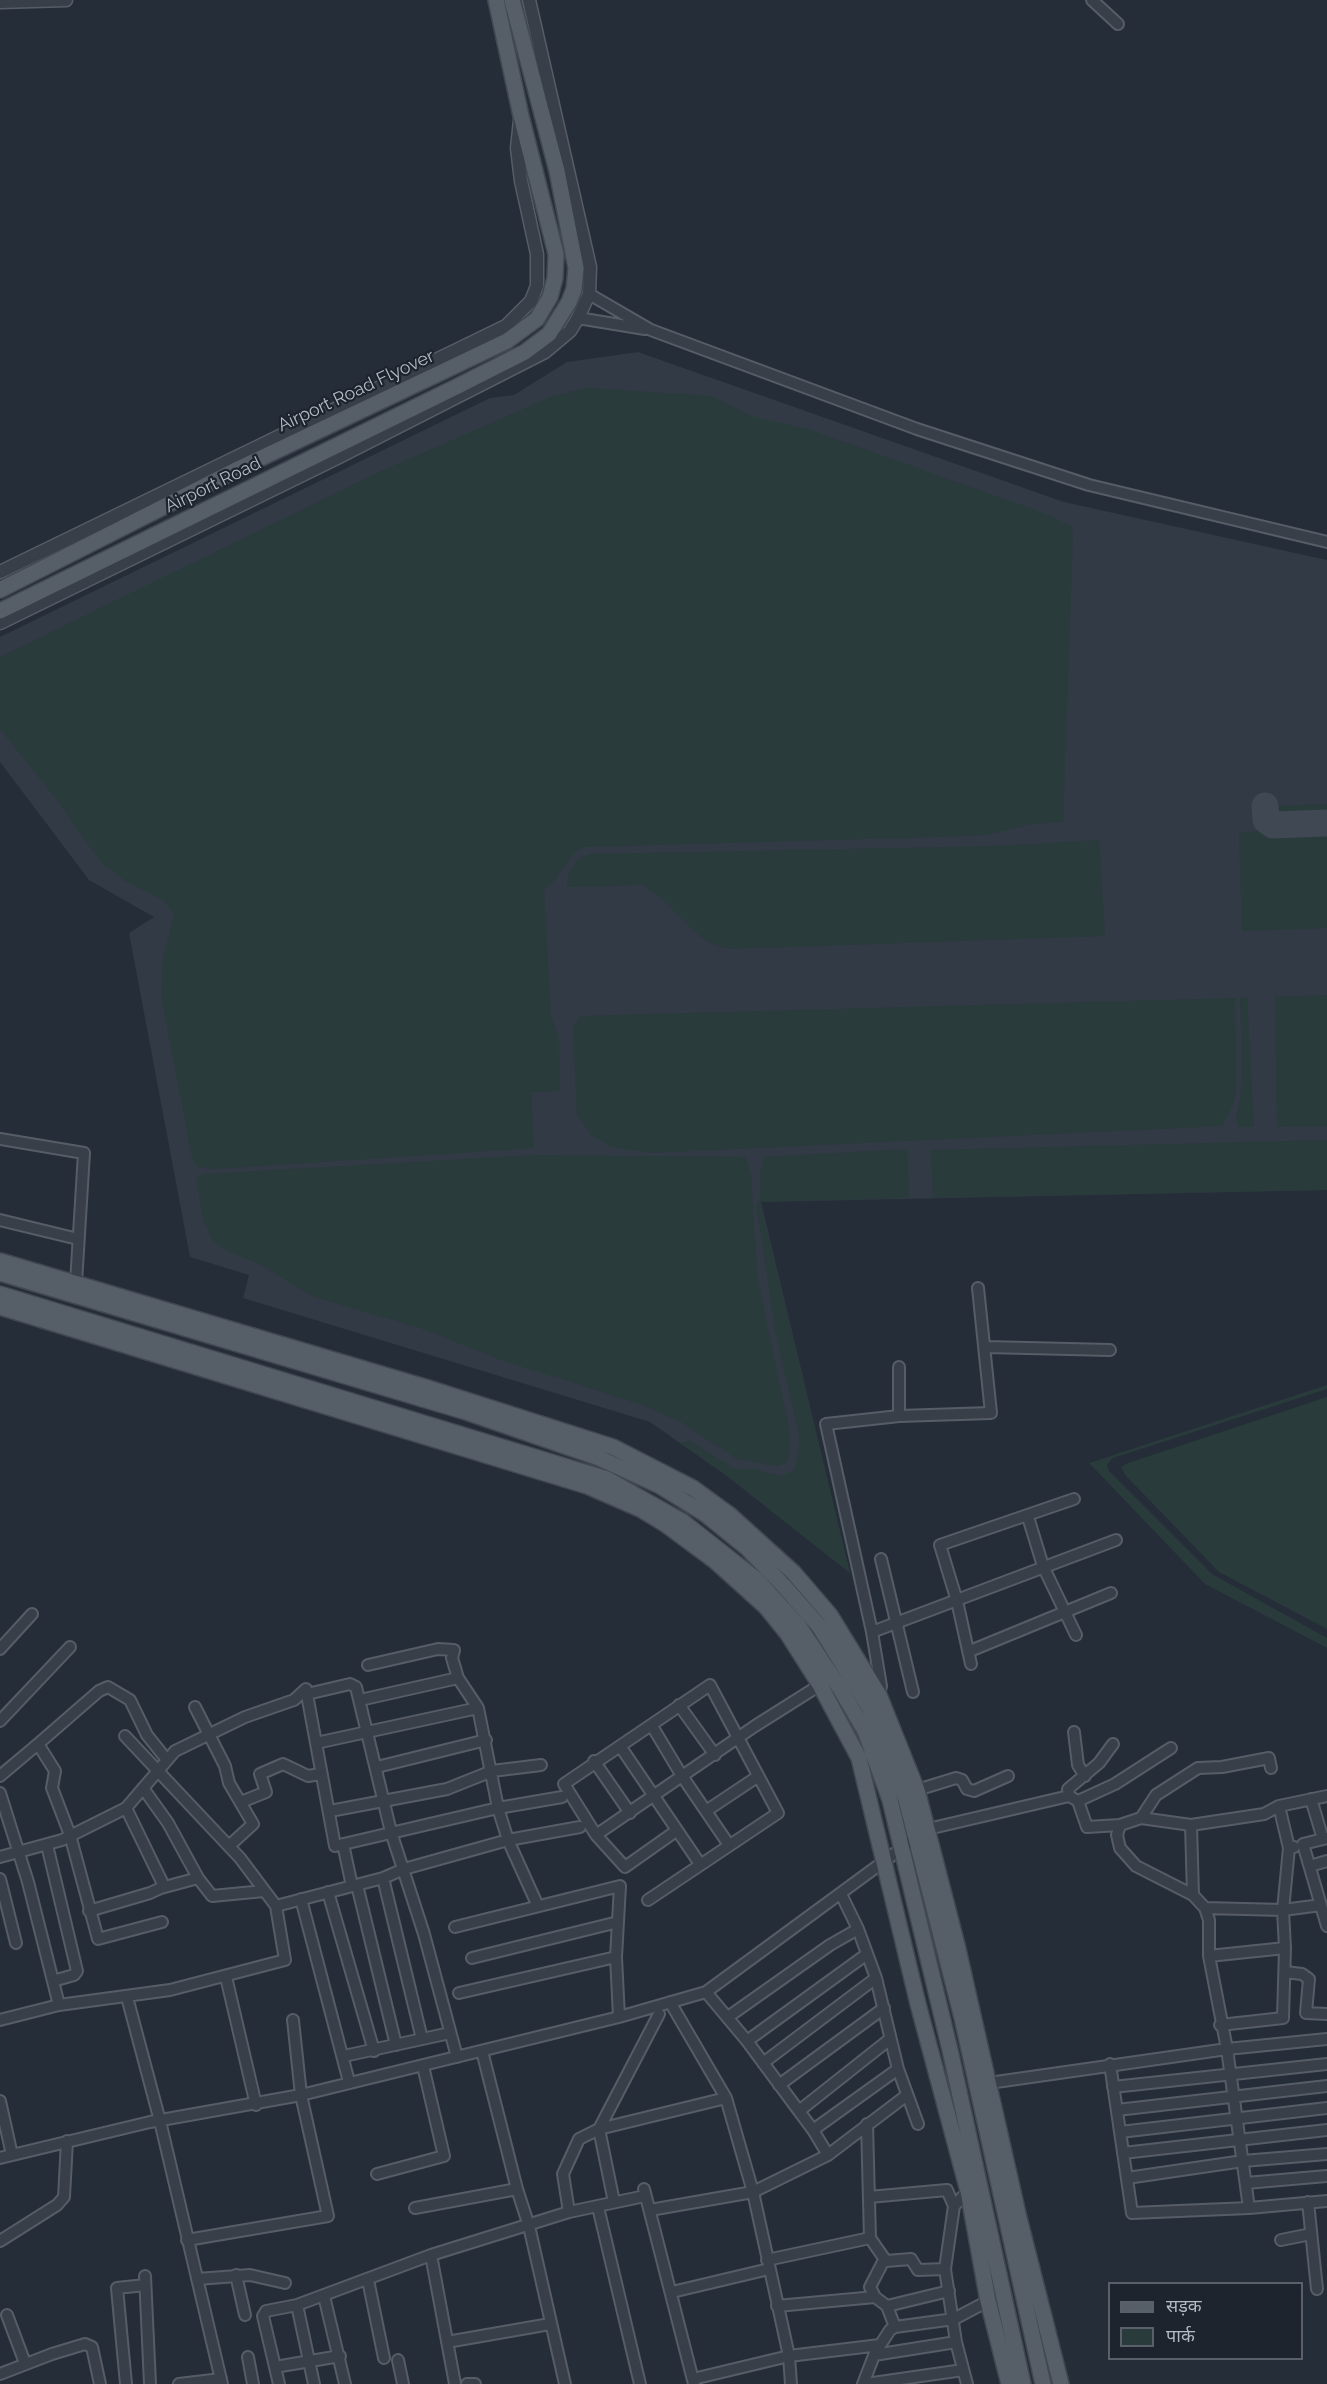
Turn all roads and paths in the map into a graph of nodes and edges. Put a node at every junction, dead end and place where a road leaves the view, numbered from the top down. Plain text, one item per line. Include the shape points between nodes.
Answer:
1 (66, 0) edge
2 (496, 0) edge
3 (512, 0) edge
4 (529, 0) edge
5 (1092, 0) edge
6 (0, 2) edge
7 (1118, 24) dead end
8 (520, 116) junction
9 (589, 294) junction
10 (578, 318) junction
11 (651, 330) junction
12 (1327, 542) edge
13 (0, 572) edge
14 (0, 590) edge
15 (0, 611) edge
16 (0, 623) edge
17 (0, 1139) edge
18 (0, 1220) edge
19 (78, 1239) junction
20 (0, 1261) edge
21 (0, 1273) edge
22 (72, 1286) junction
23 (978, 1288) dead end
24 (0, 1294) edge
25 (0, 1306) edge
26 (40, 1311) junction
27 (986, 1347) junction
28 (1110, 1350) dead end
29 (899, 1367) dead end
30 (899, 1416) junction
31 (1074, 1499) dead end
32 (1028, 1516) junction
33 (1116, 1540) dead end
34 (881, 1559) dead end
35 (1043, 1566) junction
36 (1111, 1593) dead end
37 (957, 1601) junction
38 (1067, 1612) junction
39 (32, 1614) dead end
40 (898, 1623) junction
41 (872, 1632) junction
42 (1076, 1635) dead end
43 (70, 1647) dead end
44 (0, 1649) edge
45 (970, 1651) junction
46 (971, 1664) dead end
47 (368, 1665) dead end
48 (458, 1678) junction
49 (820, 1685) junction
50 (913, 1692) dead end
51 (307, 1694) junction
52 (879, 1695) junction
53 (360, 1700) junction
54 (679, 1705) junction
55 (195, 1707) dead end
56 (478, 1708) junction
57 (0, 1721) edge
58 (652, 1726) junction
59 (1074, 1732) dead end
60 (369, 1734) junction
61 (125, 1736) dead end
62 (211, 1736) junction
63 (738, 1738) junction
64 (486, 1740) junction
65 (316, 1743) junction
66 (38, 1744) junction
67 (1113, 1744) dead end
68 (620, 1746) junction
69 (1171, 1748) dead end
70 (715, 1755) junction
71 (167, 1760) junction
72 (594, 1761) junction
73 (541, 1765) dead end
74 (377, 1767) junction
75 (1271, 1768) dead end
76 (157, 1771) junction
77 (492, 1771) junction
78 (321, 1774) junction
79 (0, 1776) edge
80 (682, 1776) junction
81 (1008, 1776) dead end
82 (1086, 1776) junction
83 (757, 1777) junction
84 (143, 1788) junction
85 (917, 1790) junction
86 (0, 1792) edge
87 (1327, 1796) edge
88 (562, 1797) dead end
89 (654, 1797) junction
90 (1073, 1799) junction
91 (1311, 1799) junction
92 (241, 1802) junction
93 (384, 1802) junction
94 (1280, 1806) junction
95 (126, 1808) junction
96 (498, 1808) junction
97 (706, 1810) junction
98 (330, 1812) junction
99 (630, 1813) junction
100 (1141, 1818) junction
101 (1120, 1825) junction
102 (1191, 1826) junction
103 (580, 1827) dead end
104 (676, 1831) junction
105 (391, 1832) junction
106 (922, 1834) junction
107 (70, 1835) junction
108 (596, 1835) junction
109 (1325, 1838) edge
110 (508, 1840) junction
111 (343, 1844) junction
112 (1303, 1844) junction
113 (47, 1845) junction
114 (729, 1845) junction
115 (229, 1846) junction
116 (903, 1847) junction
117 (1289, 1848) junction
118 (20, 1852) junction
119 (0, 1857) edge
120 (885, 1860) junction
121 (1327, 1861) edge
122 (700, 1864) junction
123 (1310, 1866) junction
124 (404, 1869) junction
125 (198, 1878) junction
126 (382, 1878) junction
127 (0, 1879) edge
128 (355, 1886) junction
129 (161, 1888) junction
130 (264, 1891) junction
131 (328, 1892) junction
132 (842, 1894) junction
133 (1193, 1894) junction
134 (301, 1899) junction
135 (648, 1900) dead end
136 (1323, 1901) edge
137 (537, 1904) junction
138 (276, 1906) junction
139 (1205, 1908) junction
140 (1283, 1910) junction
141 (89, 1911) junction
142 (162, 1922) dead end
143 (618, 1922) junction
144 (1327, 1926) edge
145 (455, 1927) dead end
146 (858, 1929) junction
147 (16, 1943) dead end
148 (1285, 1948) junction
149 (867, 1954) junction
150 (1209, 1956) junction
151 (616, 1957) junction
152 (472, 1958) dead end
153 (1285, 1972) junction
154 (226, 1977) junction
155 (876, 1978) junction
156 (53, 1981) junction
157 (706, 1992) junction
158 (459, 1993) dead end
159 (127, 1997) junction
160 (670, 2002) junction
161 (59, 2005) junction
162 (884, 2008) junction
163 (659, 2014) dead end
164 (1327, 2014) edge
165 (619, 2017) junction
166 (729, 2017) junction
167 (0, 2020) edge
168 (293, 2020) dead end
169 (1221, 2025) junction
170 (450, 2033) junction
171 (422, 2039) junction
172 (890, 2039) junction
173 (1327, 2039) edge
174 (973, 2040) junction
175 (747, 2041) junction
176 (396, 2045) junction
177 (1227, 2049) junction
178 (374, 2051) junction
179 (483, 2051) junction
180 (344, 2056) junction
181 (457, 2057) junction
182 (763, 2063) junction
183 (1110, 2064) junction
184 (1327, 2064) edge
185 (423, 2066) junction
186 (898, 2069) junction
187 (1230, 2073) junction
188 (349, 2082) junction
189 (989, 2083) junction
190 (779, 2085) junction
191 (1327, 2086) edge
192 (1113, 2088) junction
193 (907, 2095) junction
194 (301, 2096) junction
195 (1233, 2097) junction
196 (726, 2098) junction
197 (0, 2101) edge
198 (256, 2105) junction
199 (1327, 2108) edge
200 (1117, 2110) junction
201 (800, 2111) junction
202 (1236, 2117) junction
203 (160, 2121) junction
204 (867, 2124) junction
205 (918, 2124) dead end
206 (598, 2129) junction
207 (813, 2130) junction
208 (1327, 2130) edge
209 (1120, 2132) junction
210 (1239, 2139) junction
211 (67, 2140) junction
212 (1123, 2153) junction
213 (1327, 2154) edge
214 (12, 2155) junction
215 (828, 2155) junction
216 (0, 2158) edge
217 (1243, 2162) junction
218 (377, 2174) dead end
219 (1327, 2176) edge
220 (1127, 2178) junction
221 (1246, 2183) junction
222 (517, 2189) junction
223 (968, 2191) junction
224 (753, 2192) junction
225 (869, 2197) junction
226 (1327, 2200) edge
227 (614, 2202) junction
228 (1308, 2202) junction
229 (598, 2206) junction
230 (954, 2206) junction
231 (415, 2208) dead end
232 (1249, 2208) junction
233 (650, 2210) junction
234 (569, 2212) junction
235 (987, 2219) junction
236 (529, 2226) junction
237 (1311, 2234) junction
238 (870, 2238) junction
239 (187, 2240) junction
240 (1281, 2240) dead end
241 (0, 2241) edge
242 (978, 2241) junction
243 (431, 2255) junction
244 (884, 2260) junction
245 (768, 2264) junction
246 (945, 2269) junction
247 (236, 2275) junction
248 (197, 2279) junction
249 (368, 2280) junction
250 (285, 2283) dead end
251 (1317, 2289) dead end
252 (949, 2291) junction
253 (672, 2292) junction
254 (324, 2296) junction
255 (875, 2298) junction
256 (988, 2301) junction
257 (297, 2305) junction
258 (777, 2306) junction
259 (887, 2306) junction
260 (7, 2315) dead end
261 (245, 2315) dead end
262 (954, 2319) junction
263 (550, 2324) junction
264 (895, 2327) junction
265 (447, 2342) junction
266 (956, 2342) junction
267 (880, 2344) junction
268 (873, 2355) junction
269 (340, 2356) junction
270 (789, 2356) junction
271 (248, 2357) dead end
272 (384, 2358) dead end
273 (398, 2360) dead end
274 (308, 2361) junction
275 (26, 2363) junction
276 (274, 2367) junction
277 (963, 2370) junction
278 (0, 2374) edge
279 (222, 2382) edge
280 (694, 2382) edge
281 (100, 2384) edge
282 (126, 2384) edge
283 (150, 2384) edge
284 (179, 2384) edge
285 (253, 2384) edge
286 (279, 2384) edge
287 (314, 2384) edge
288 (345, 2384) edge
289 (403, 2384) edge
290 (455, 2384) edge
291 (467, 2384) edge
292 (475, 2384) edge
293 (565, 2384) edge
294 (640, 2384) edge
295 (791, 2384) edge
296 (864, 2384) edge
297 (967, 2384) edge
298 (1009, 2384) edge
299 (1023, 2384) edge
300 (1043, 2384) edge
301 (1061, 2384) edge

1 - 6 street
2 - 8 main road
3 - 15 main road, Airport Road via 573,242 574,288 562,317 539,344 525,352
4 - 9 street via 589,261
5 - 7 street
8 - 13 street via 517,147 537,254 537,286 531,301 506,326
8 - 14 main road, Airport Road Flyover via 556,254 550,297 527,329
9 - 10 street
9 - 11 street
10 - 11 street
10 - 16 street via 559,342 545,352
11 - 12 street via 917,429 1089,485
17 - 19 street via 84,1152
18 - 19 street
19 - 22 street
20 - 22 main road
21 - 22 main road
22 - 52 main road via 571,1432 640,1459 693,1488 730,1515 794,1573 830,1615
22 - 106 main road via 599,1458 660,1486 705,1514 747,1548 819,1626 878,1724
23 - 27 street
24 - 26 main road
25 - 26 main road
26 - 49 main road via 552,1474 642,1510 716,1561 765,1606 788,1633
26 - 116 main road via 607,1479 682,1521 757,1580 818,1652 865,1731
27 - 28 street
27 - 30 street via 991,1413
29 - 30 street
30 - 41 street via 826,1424
31 - 32 street
32 - 35 street
32 - 37 street via 940,1545
33 - 35 street
34 - 40 street
35 - 37 street
35 - 38 street
36 - 38 street
37 - 40 street
37 - 45 street
38 - 42 street
38 - 45 street
39 - 44 street
40 - 41 street
40 - 50 street
41 - 52 street
43 - 57 street
45 - 46 street
47 - 48 street via 442,1648 454,1650 452,1658
48 - 53 street
48 - 56 street
49 - 63 street
49 - 120 main road via 859,1758
51 - 53 street via 353,1684
51 - 62 street via 306,1689 294,1700
51 - 65 street
52 - 85 main road
53 - 60 street
54 - 58 street
54 - 63 street via 710,1685
54 - 70 street
55 - 62 street
56 - 60 street
56 - 64 street
58 - 68 street
58 - 80 street
59 - 82 street via 1078,1765
60 - 65 street
60 - 74 street
61 - 76 street
62 - 71 street via 175,1751
62 - 92 street via 229,1783
63 - 70 street
63 - 83 street
64 - 74 street
64 - 77 street
65 - 78 street
66 - 71 street via 108,1687 130,1700 147,1735
66 - 79 street
66 - 107 street via 55,1771 52,1788
67 - 82 street
68 - 72 street
68 - 89 street
69 - 90 street via 1115,1784
70 - 80 street
71 - 76 street
72 - 99 street
72 - 108 street via 564,1784
73 - 77 street
74 - 93 street
75 - 100 street via 1269,1758 1198,1768 1156,1795
76 - 84 street
76 - 115 street
77 - 93 street via 447,1789
77 - 96 street
78 - 92 street via 308,1776 282,1764 260,1774 266,1792
78 - 98 street
80 - 89 street
80 - 97 street
81 - 85 street via 974,1791 956,1778
82 - 90 street via 1068,1789
83 - 97 street
83 - 114 street via 778,1814
84 - 95 street
84 - 125 street via 168,1823
85 - 106 main road
86 - 118 street
87 - 91 street
88 - 96 street
89 - 99 street
89 - 104 street
90 - 101 street via 1087,1827
90 - 106 street
91 - 94 street
91 - 109 street
92 - 115 street via 253,1824
93 - 98 street
93 - 105 street
94 - 102 street via 1264,1814
94 - 117 street
95 - 107 street
95 - 129 street via 163,1884
96 - 105 street
96 - 110 street
97 - 114 street
98 - 111 street via 335,1846
99 - 108 street
100 - 101 street
100 - 102 street
101 - 133 street via 1120,1848 1136,1866
102 - 133 street
103 - 110 street
104 - 108 street via 625,1867
104 - 122 street
105 - 111 street
105 - 124 street
106 - 116 street
106 - 174 main road
107 - 113 street
107 - 141 street
109 - 112 street
110 - 124 street
110 - 137 street
111 - 128 street
112 - 117 street
112 - 123 street
113 - 118 street
113 - 156 street via 77,1971
114 - 122 street
115 - 130 street
116 - 120 street
116 - 235 main road
117 - 140 street
118 - 119 street
118 - 156 street
120 - 132 street
120 - 223 main road via 918,2004
121 - 123 street
122 - 135 street
123 - 136 street
124 - 126 street
124 - 170 street
125 - 129 street
125 - 130 street via 212,1896
126 - 128 street
126 - 171 street
127 - 147 street
128 - 131 street
128 - 176 street
129 - 141 street
130 - 138 street
131 - 134 street
131 - 178 street
132 - 146 street
132 - 157 street
133 - 139 street
134 - 138 street
134 - 180 street
136 - 140 street
136 - 144 street
137 - 143 street via 620,1886
137 - 145 street
138 - 154 street via 285,1960
139 - 140 street
139 - 150 street
140 - 148 street
141 - 142 street via 98,1939
143 - 151 street
143 - 152 street
146 - 149 street
146 - 166 street
148 - 150 street
148 - 153 street
149 - 155 street
149 - 175 street
150 - 169 street
151 - 158 street
151 - 165 street
153 - 164 street via 1309,1978 1306,2013
153 - 169 street via 1283,2018
154 - 159 street
154 - 198 street
155 - 162 street
155 - 182 street
156 - 161 street
157 - 160 street
157 - 166 street
159 - 161 street
159 - 203 street
160 - 165 street
160 - 196 street
161 - 167 street
162 - 172 street
162 - 190 street
163 - 206 street
165 - 179 street
166 - 175 street
168 - 194 street
169 - 177 street
170 - 171 street
170 - 181 street
171 - 176 street
172 - 186 street
172 - 201 street
173 - 177 street
174 - 189 main road
174 - 300 main road via 1005,2216
175 - 182 street
176 - 178 street
177 - 183 street
177 - 187 street
178 - 180 street
179 - 181 street
179 - 222 street
180 - 188 street
181 - 185 street
182 - 190 street
183 - 189 street
183 - 192 street
184 - 187 street
185 - 188 street
185 - 218 street via 444,2156
186 - 193 street
186 - 207 street
187 - 192 street
187 - 195 street
188 - 194 street
189 - 301 main road
190 - 201 street
191 - 195 street
192 - 200 street
193 - 204 street
193 - 205 street
194 - 198 street
194 - 239 street via 328,2216
195 - 200 street
195 - 202 street
196 - 206 street
196 - 224 street
197 - 214 street
198 - 203 street
199 - 202 street
200 - 209 street
201 - 207 street
202 - 209 street
202 - 210 street
203 - 211 street
203 - 239 street
204 - 215 street
204 - 225 street
206 - 227 street
206 - 234 street via 579,2139 563,2174
207 - 215 street
208 - 210 street
209 - 212 street
210 - 212 street
210 - 217 street
211 - 214 street
211 - 241 street via 64,2197
212 - 220 street
213 - 217 street
214 - 216 street
215 - 224 street
217 - 220 street
217 - 221 street
219 - 221 street
220 - 232 street via 1132,2213
221 - 232 street
222 - 231 street
222 - 236 street
223 - 230 street
223 - 242 main road
224 - 233 street
224 - 245 street
225 - 230 street via 947,2190
225 - 238 street
226 - 228 street
227 - 229 street
227 - 233 street via 645,2193
228 - 232 street
228 - 237 street
229 - 234 street
229 - 294 street
230 - 246 street
233 - 253 street
234 - 236 street
235 - 242 main road
235 - 299 main road
236 - 243 street
236 - 263 street
237 - 240 street
237 - 251 street
238 - 244 street
238 - 245 street
239 - 248 street
242 - 256 main road
243 - 249 street
243 - 265 street
244 - 246 street via 911,2259 918,2270
244 - 255 street via 870,2284
245 - 253 street
245 - 258 street
246 - 252 street
247 - 248 street
247 - 250 street
247 - 261 street
248 - 279 street
249 - 254 street
249 - 272 street
252 - 259 street
252 - 262 street
253 - 280 street
254 - 257 street
254 - 269 street
255 - 258 street
255 - 259 street
256 - 262 street
256 - 298 main road
257 - 274 street
257 - 276 street via 264,2313
258 - 270 street
259 - 264 street
260 - 275 street
262 - 264 street
262 - 266 street
263 - 265 street
263 - 293 street
264 - 267 street
265 - 290 street
266 - 268 street
266 - 277 street
267 - 268 street
267 - 270 street
268 - 296 street
269 - 274 street
269 - 288 street
270 - 280 street
270 - 295 street
271 - 285 street
273 - 289 street
274 - 276 street
274 - 287 street
275 - 278 street
275 - 281 street via 85,2344 92,2347
276 - 286 street
277 - 296 street
277 - 297 street
279 - 284 street
282 - 283 street via 117,2288 145,2281
291 - 292 street

